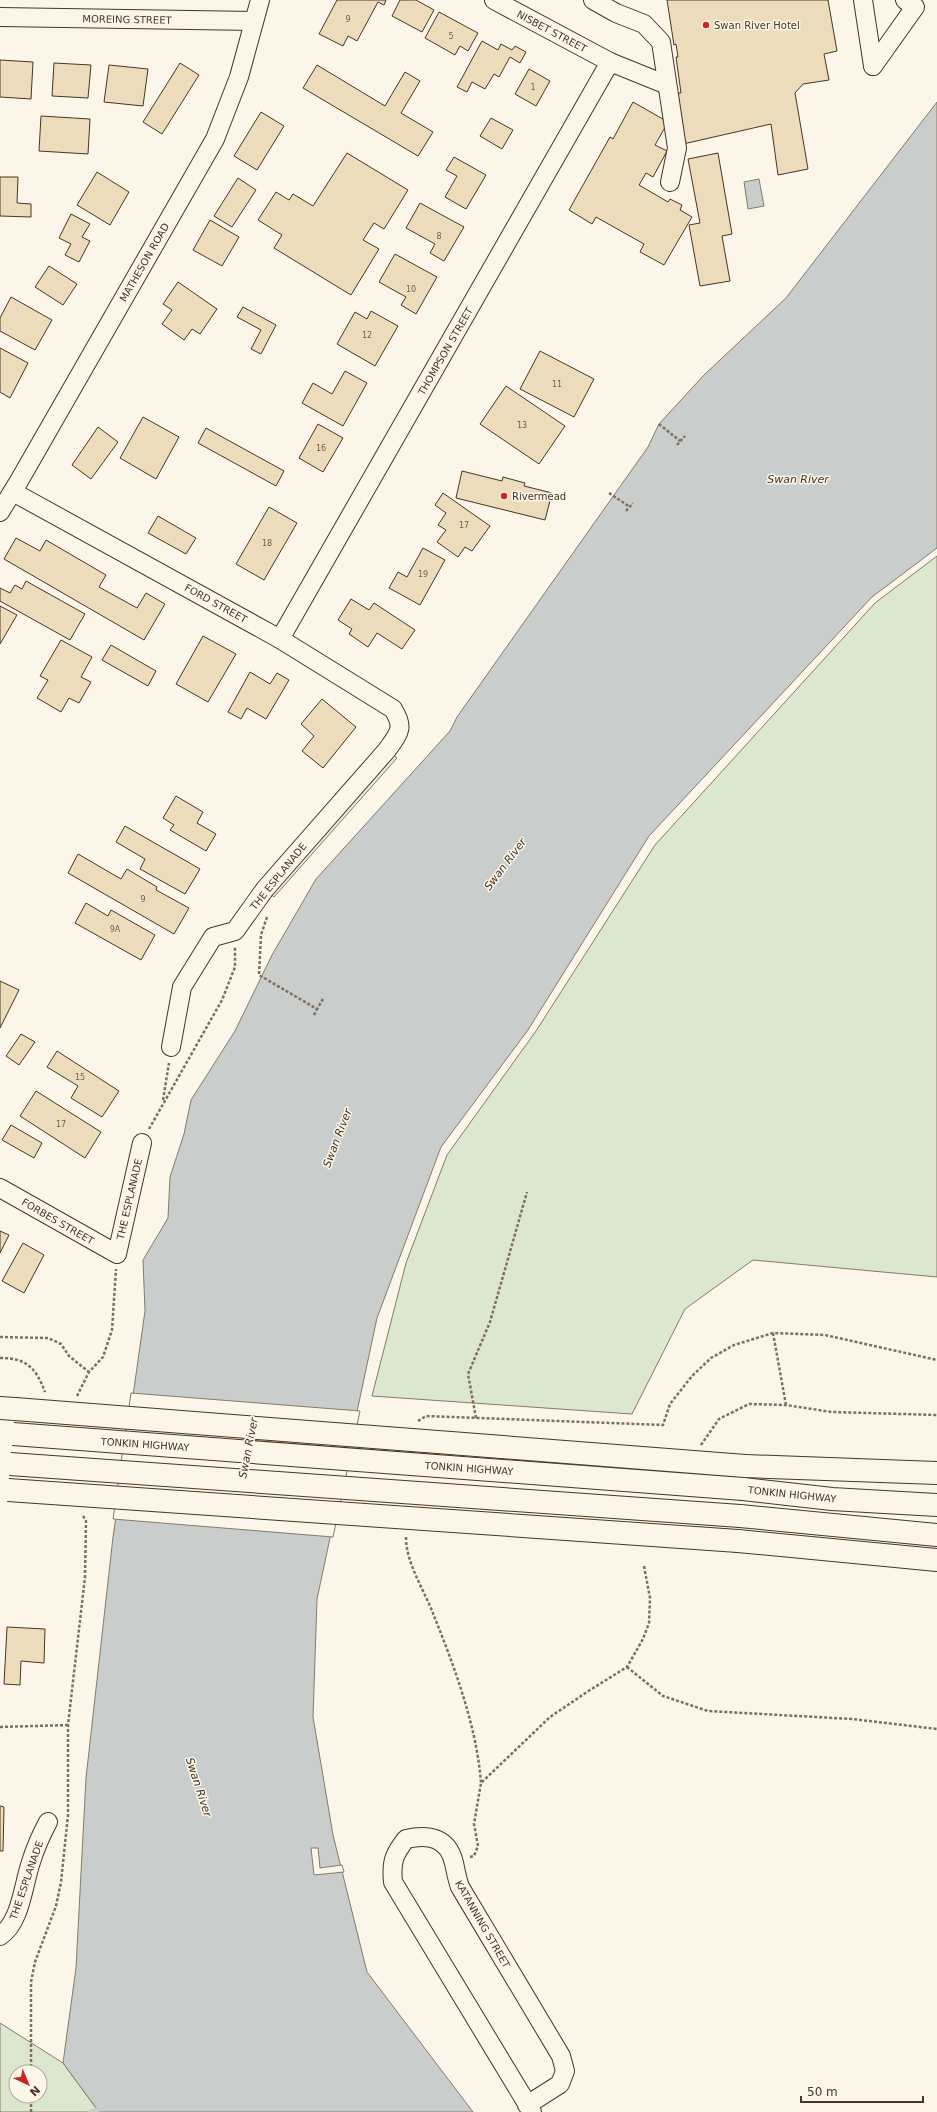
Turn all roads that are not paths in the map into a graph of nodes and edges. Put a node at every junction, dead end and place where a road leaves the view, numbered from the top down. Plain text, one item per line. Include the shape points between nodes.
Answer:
1 (260, 0) edge
2 (494, 0) edge
3 (593, 0) edge
4 (863, 0) edge
5 (905, 0) edge
6 (620, 7) edge
7 (0, 17) edge
8 (254, 21) junction
9 (610, 62) junction
10 (667, 85) junction
11 (670, 182) dead end
12 (13, 492) junction
13 (0, 512) edge
14 (280, 639) junction
15 (400, 732) joint
16 (171, 1047) road end
17 (142, 1143) road end
18 (0, 1188) edge
19 (117, 1254) joint
20 (8, 1409) edge
21 (6, 1434) edge
22 (5, 1464) edge
23 (937, 1473) edge
24 (4, 1490) edge
25 (937, 1505) edge
26 (937, 1535) edge
27 (937, 1560) edge
28 (48, 1822) dead end
29 (0, 1936) edge
30 (529, 2108) edge

1 - 8 street, MATHESON ROAD
2 - 9 street, NISBET STREET
3 - 6 street
4 - 5 street via 873,66 915,7
6 - 10 street via 644,24 661,42
7 - 8 street, MOREING STREET
8 - 12 street, MATHESON ROAD via 239,77 214,139
9 - 10 street, NISBET STREET
9 - 14 street, THOMPSON STREET
10 - 11 street via 677,148
12 - 13 street, MATHESON ROAD
12 - 14 street, FORD STREET
14 - 15 street, FORD STREET via 393,709 400,720
15 - 16 street, THE ESPLANADE via 265,889 235,932 213,938 182,987
17 - 19 street, THE ESPLANADE
18 - 19 street, FORBES STREET
20 - 23 highway, bridge via 745,1466
21 - 25 highway, TONKIN HIGHWAY, bridge via 743,1489 832,1499
22 - 26 highway, bridge via 740,1516
24 - 27 highway, bridge via 738,1541
28 - 29 street, THE ESPLANADE via 30,1863 17,1912 12,1923
30 - 30 street, KATANNING STREET via 560,2084 565,2071 561,2056 460,1887 449,1850 438,1839 423,1835 406,1839 396,1852 391,1867 393,1882

